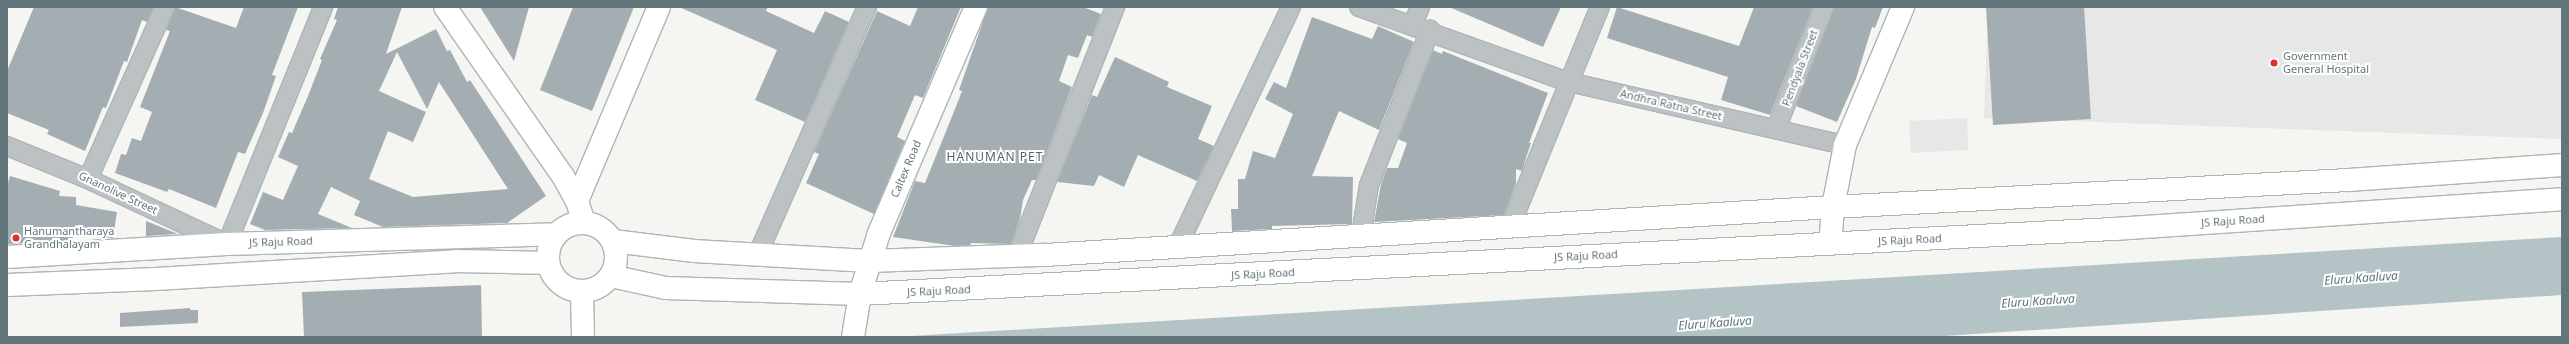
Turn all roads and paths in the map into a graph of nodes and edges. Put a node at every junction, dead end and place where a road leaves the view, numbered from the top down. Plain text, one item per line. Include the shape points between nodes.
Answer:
1 (165, 7) edge
2 (323, 7) edge
3 (446, 7) edge
4 (659, 7) edge
5 (867, 7) edge
6 (976, 7) edge
7 (1115, 7) edge
8 (1290, 7) edge
9 (1359, 7) edge
10 (1420, 7) edge
11 (1600, 7) edge
12 (1824, 7) edge
13 (1903, 7) edge
14 (1412, 26) junction
15 (1430, 30) junction
16 (1569, 82) junction
17 (1776, 129) junction
18 (1845, 145) junction
19 (7, 146) edge
20 (2562, 165) edge
21 (88, 179) junction
22 (2562, 199) edge
23 (578, 201) junction
24 (1833, 207) junction
25 (584, 222) junction
26 (1510, 227) junction
27 (556, 234) junction
28 (1361, 235) junction
29 (613, 241) junction
30 (227, 244) junction
31 (1830, 244) junction
32 (1178, 246) junction
33 (757, 256) junction
34 (1018, 256) junction
35 (7, 257) edge
36 (869, 261) junction
37 (548, 263) junction
38 (611, 276) junction
39 (7, 284) edge
40 (582, 292) junction
41 (860, 294) junction
42 (583, 337) edge
43 (853, 337) edge

1 - 21 street
2 - 30 street
3 - 23 street
4 - 23 street
5 - 33 street
6 - 36 street, Caltex Road
7 - 34 street
8 - 32 street
9 - 14 street, Andhra Ratna Street
10 - 14 street
11 - 16 street
12 - 17 street, Pendyala Street
13 - 18 street
14 - 15 street, Andhra Ratna Street
15 - 16 street, Andhra Ratna Street
15 - 28 street via 1369,185
16 - 17 street, Andhra Ratna Street
16 - 26 street
17 - 18 street, Andhra Ratna Street
18 - 24 street
19 - 21 street, Gnanolive Street
20 - 24 street via 2349,180
21 - 30 street, Gnanolive Street
22 - 31 street, JS Raju Road via 2114,229
23 - 25 street
24 - 26 street
24 - 31 street
25 - 27 street via 568,225
25 - 29 street via 601,227
26 - 28 street
27 - 30 street, JS Raju Road
27 - 37 street via 548,247
28 - 32 street
29 - 33 street
29 - 38 street via 617,259
30 - 35 street, JS Raju Road
31 - 41 street, JS Raju Road
32 - 34 street
33 - 36 street
34 - 36 street
36 - 41 street, Caltex Road
37 - 39 street via 456,261 156,279
37 - 40 street via 554,278 566,288
38 - 40 street via 599,288
38 - 41 street, JS Raju Road via 666,288
40 - 42 street
41 - 43 street, Caltex Road

